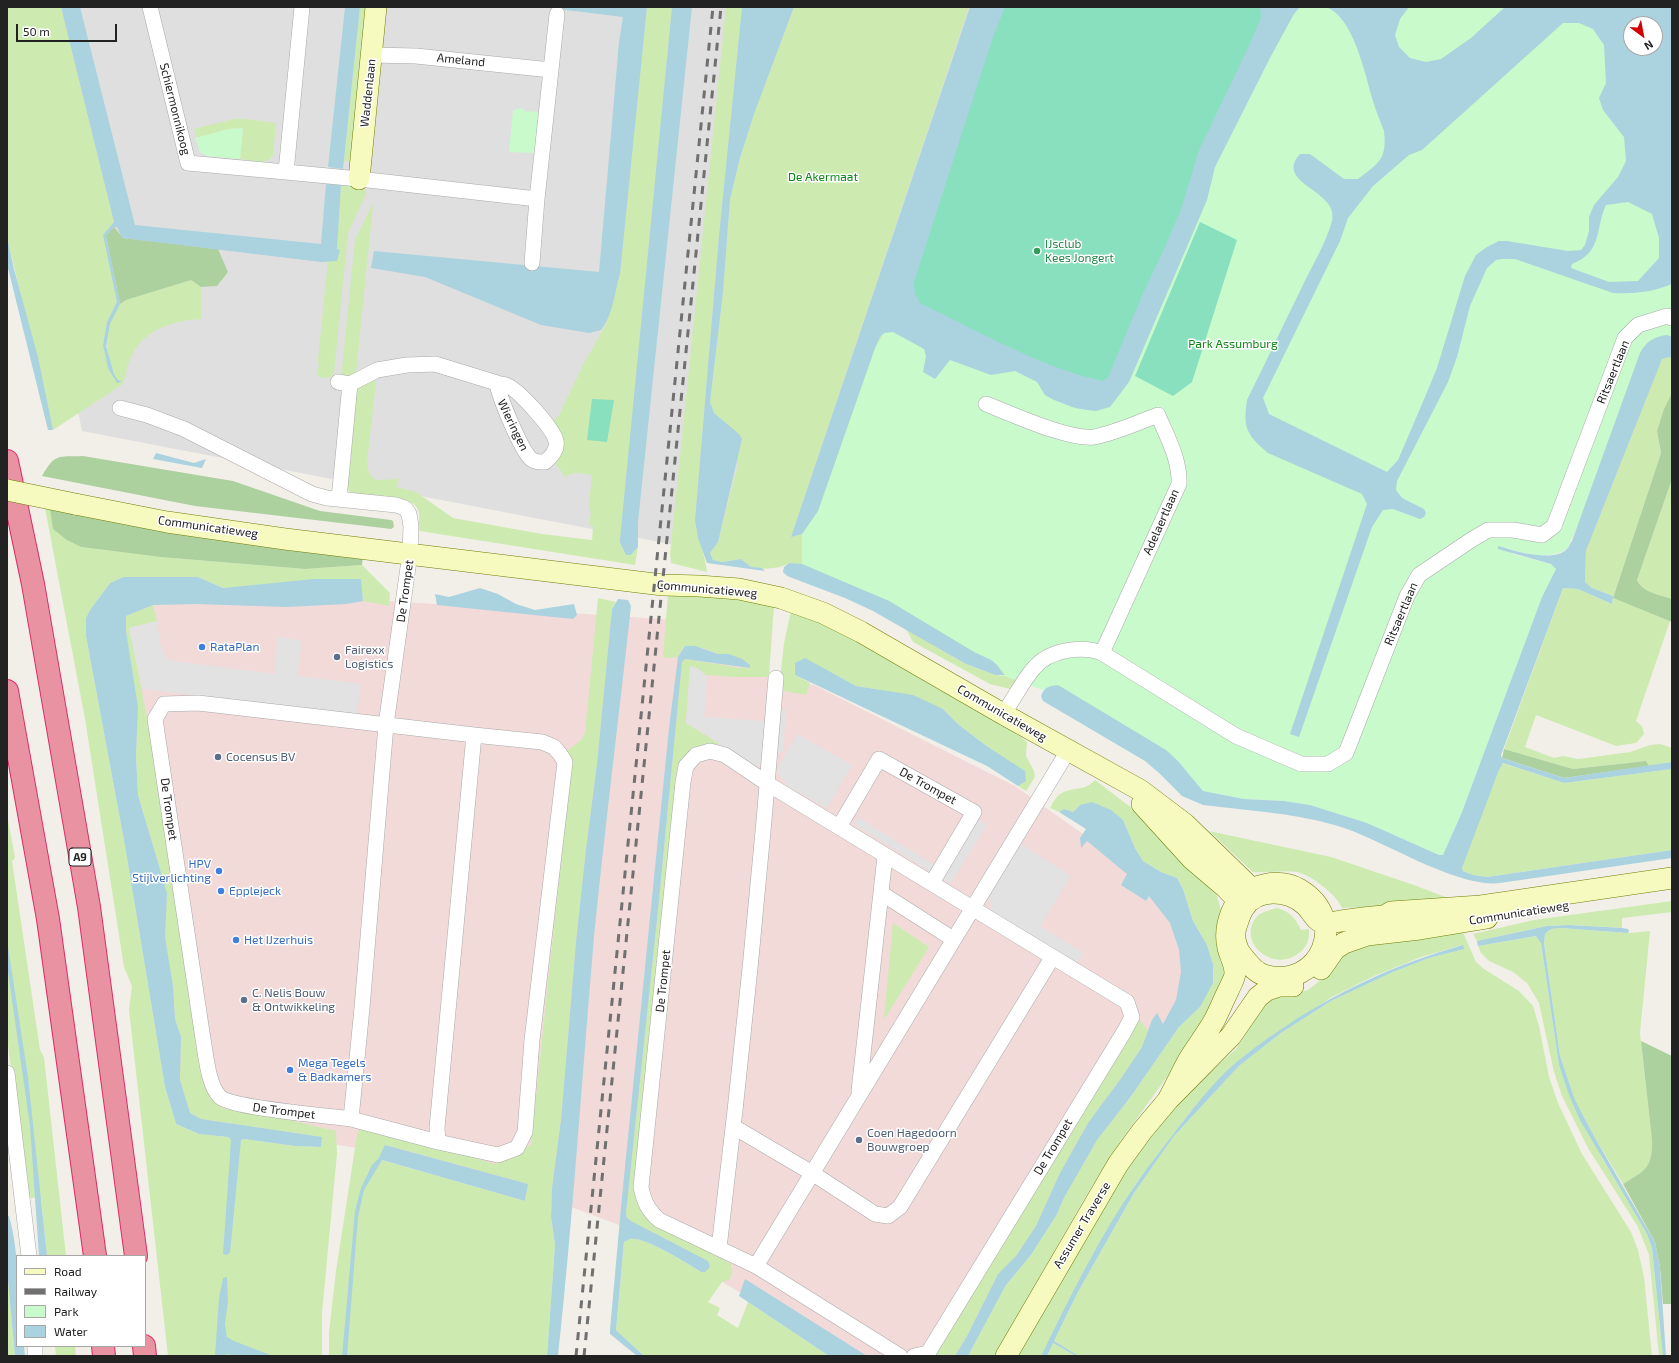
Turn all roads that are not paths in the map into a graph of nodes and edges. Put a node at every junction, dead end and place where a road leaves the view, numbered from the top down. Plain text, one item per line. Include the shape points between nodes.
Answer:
1 (150, 7) edge
2 (302, 7) edge
3 (376, 7) edge
4 (557, 14) dead end
5 (372, 55) junction
6 (551, 70) junction
7 (286, 172) junction
8 (359, 179) junction
9 (537, 200) junction
10 (532, 263) dead end
11 (1672, 318) edge
12 (496, 383) junction
13 (986, 404) dead end
14 (120, 408) dead end
15 (7, 461) edge
16 (7, 490) edge
17 (339, 499) junction
18 (410, 553) junction
19 (1102, 653) junction
20 (776, 678) dead end
21 (7, 691) edge
22 (1003, 714) junction
23 (386, 725) junction
24 (474, 735) junction
25 (1068, 751) junction
26 (1106, 771) junction
27 (768, 784) junction
28 (839, 827) junction
29 (885, 856) junction
30 (1672, 878) edge
31 (932, 883) junction
32 (1672, 892) edge
33 (881, 893) junction
34 (1242, 902) junction
35 (972, 908) junction
36 (1323, 924) junction
37 (1367, 935) junction
38 (953, 939) junction
39 (1052, 958) junction
40 (1250, 972) junction
41 (1310, 978) joint
42 (1224, 1041) junction
43 (7, 1073) edge
44 (859, 1095) junction
45 (1168, 1100) junction
46 (351, 1119) junction
47 (734, 1127) junction
48 (438, 1142) junction
49 (812, 1173) junction
50 (719, 1248) junction
51 (29, 1255) edge
52 (95, 1255) edge
53 (136, 1255) edge
54 (756, 1266) junction
55 (900, 1356) edge
56 (914, 1356) edge
57 (1006, 1356) edge

1 - 7 street, Schiermonnikoog via 188,163
2 - 7 street
3 - 5 main road, Waddenlaan
4 - 6 street
5 - 6 street, Ameland via 416,56
5 - 8 main road, Waddenlaan
6 - 9 street
7 - 8 street, Schiermonnikoog
8 - 9 street
9 - 10 street
11 - 19 street, Ritsaertlaan via 1667,316 1638,325 1625,338 1554,526 1542,535 1513,530 1488,530 1419,575 1407,596 1346,753 1328,764 1301,764 1236,736
12 - 12 street, Wieringen via 510,422 530,458 537,462 546,462 555,450 553,434 535,409 507,385
12 - 17 street, Wieringen via 435,364 377,370 344,383
13 - 19 street, Adelaertlaan via 1074,437 1104,434 1158,415 1178,460 1179,484
14 - 17 street via 184,429 312,494
15 - 53 highway, A9 via 33,584 89,907
16 - 18 main road, Communicatieweg, bridge via 167,522
17 - 18 street via 404,508 411,520
18 - 22 main road, Communicatieweg via 654,584 739,590 781,598 823,613 861,632
18 - 23 street, De Trompet
19 - 22 street via 1085,648 1074,649 1059,652 1046,659 1034,667
20 - 27 street
21 - 52 highway via 48,919
22 - 25 main road, Communicatieweg
23 - 24 street, De Trompet
23 - 46 street, De Trompet
23 - 46 street, De Trompet via 198,703 164,704 155,719 187,940 212,1085 220,1098 248,1106
24 - 48 street via 437,1128
24 - 48 street, De Trompet via 542,742 554,747 565,762 532,1040 525,1132 517,1148 498,1155
25 - 26 main road, Communicatieweg
25 - 35 street
26 - 34 main road, Communicatieweg via 1145,806 1195,865
26 - 34 main road, Communicatieweg via 1140,790 1185,824
27 - 28 street, De Trompet
27 - 47 street
27 - 50 street, De Trompet via 725,755 710,751 696,755 686,766 641,1187 643,1200 650,1212 659,1220
28 - 29 street, De Trompet
28 - 31 street, De Trompet via 879,759 974,812
29 - 31 street, De Trompet
29 - 33 street
30 - 36 main road, Communicatieweg via 1481,906 1391,912 1384,909 1340,914
31 - 35 street, De Trompet
32 - 37 main road, Communicatieweg via 1564,905 1420,929
33 - 38 street
33 - 44 street
34 - 36 main road via 1266,884 1280,883 1295,887 1308,894
34 - 40 main road via 1229,919 1228,948 1233,961
35 - 38 street
35 - 39 street, De Trompet
36 - 37 main road, Communicatieweg
36 - 40 main road via 1322,952 1304,970 1290,976
37 - 41 main road, Communicatieweg via 1335,949 1322,969
38 - 44 street
39 - 49 street via 900,1207 888,1216 875,1214
39 - 56 street, De Trompet via 1127,1002 1132,1017 928,1353
40 - 42 main road, Assumer Traverse
40 - 45 main road, Assumer Traverse via 1188,1060
41 - 42 main road, Assumer Traverse via 1295,986 1279,986 1267,990 1258,997 1231,1036
42 - 45 main road, Assumer Traverse
43 - 51 street
44 - 49 street
45 - 57 main road, Assumer Traverse via 1118,1164
46 - 48 street, De Trompet
47 - 49 street
47 - 50 street
49 - 54 street
50 - 54 street, De Trompet
54 - 55 street, De Trompet

